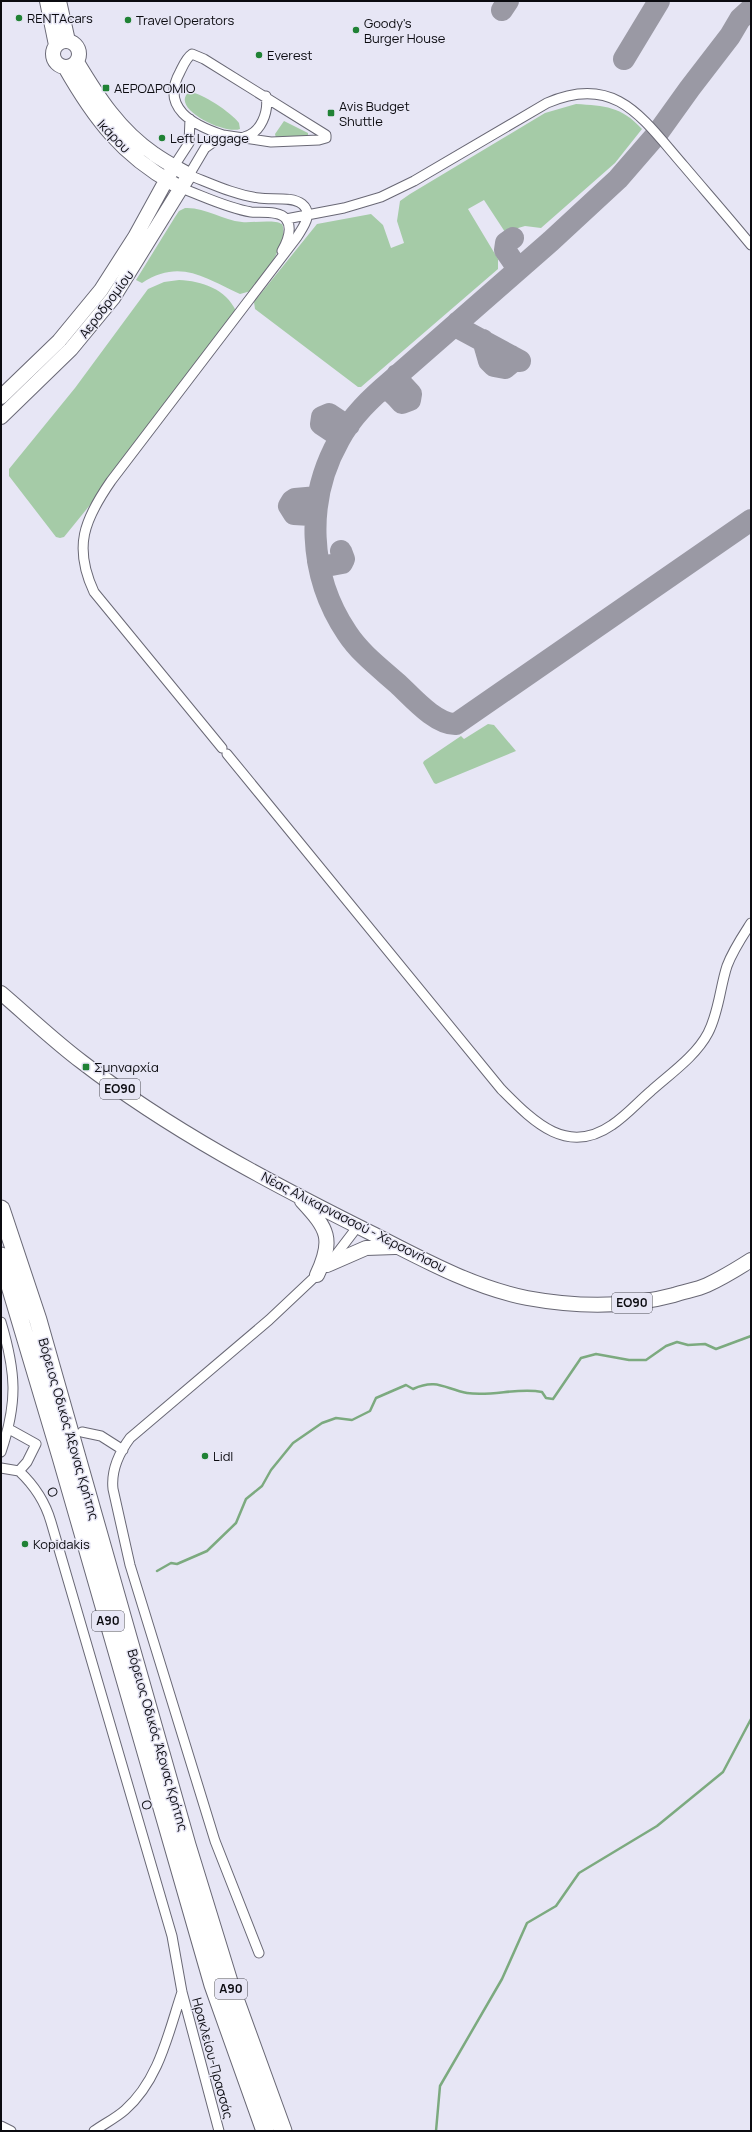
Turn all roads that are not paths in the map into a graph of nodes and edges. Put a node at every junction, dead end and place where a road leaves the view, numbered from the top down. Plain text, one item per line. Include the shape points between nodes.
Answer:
1 (47, 1) edge
2 (59, 1) edge
3 (62, 43) junction
4 (71, 65) junction
5 (266, 96) junction
6 (190, 119) junction
7 (223, 135) junction
8 (242, 137) junction
9 (174, 166) junction
10 (189, 175) junction
11 (165, 179) junction
12 (181, 188) junction
13 (227, 190) junction
14 (223, 204) junction
15 (307, 214) junction
16 (286, 219) junction
17 (751, 245) edge
18 (276, 265) junction
19 (1, 398) edge
20 (1, 417) edge
21 (751, 923) edge
22 (1, 994) edge
23 (295, 1194) junction
24 (1, 1209) edge
25 (358, 1226) junction
26 (398, 1247) junction
27 (1, 1256) edge
28 (751, 1260) edge
29 (322, 1270) junction
30 (1, 1322) edge
31 (9, 1429) junction
32 (82, 1432) dead end
33 (123, 1450) junction
34 (1, 1452) edge
35 (1, 1468) edge
36 (19, 1471) junction
37 (259, 1953) dead end
38 (182, 1992) junction
39 (1, 2126) edge
40 (11, 2131) edge
41 (94, 2131) edge
42 (219, 2131) edge
43 (265, 2131) edge
44 (283, 2131) edge

1 - 3 main road
2 - 3 main road
3 - 4 main road via 76,45 78,49
3 - 4 main road via 53,53 55,61
4 - 9 main road, Ικάρου via 122,127 154,155
4 - 11 main road, Ικάρου via 82,97 108,132 128,152
5 - 6 street via 198,55 192,54 174,84 173,94 178,107
5 - 8 street via 266,110 258,129
5 - 8 street via 325,133 326,138 271,142
6 - 7 street
6 - 9 street via 189,143
7 - 8 street
7 - 10 street via 205,148
9 - 10 main road, Ικάρου
9 - 11 main road, Αεροδρομίου
10 - 12 main road, Αεροδρομίου
10 - 13 street
11 - 12 main road, Ικάρου
11 - 19 main road, Αεροδρομίου via 135,237 101,290 59,341
12 - 14 street
12 - 20 main road, Αεροδρομίου via 135,265 89,329
13 - 14 street
13 - 15 street via 252,197 296,201
14 - 16 street via 249,212 278,214
15 - 16 street
15 - 17 street via 344,208 381,197 414,181 547,103 565,95 588,93 600,94 620,102 644,119
15 - 18 street via 306,222 297,237
16 - 18 street via 289,233
18 - 21 street via 111,481 89,518 83,539 83,564 94,592 501,1089 529,1117 546,1129 573,1138 587,1138 612,1126 696,1049 711,1026 732,953
22 - 23 main road, Νέας Αλικαρνασσού - Χερσονήσου / ΕΟ90 via 81,1062 105,1079 210,1146
23 - 25 main road, Νέας Αλικαρνασσού - Χερσονήσου / ΕΟ90
23 - 29 main road via 320,1221 328,1237
24 - 44 highway, Βόρειος Οδικός Άξονας Κρήτης / Α90 via 38,1320 227,1977
25 - 26 main road, Νέας Αλικαρνασσού - Χερσονήσου / ΕΟ90
25 - 29 street via 344,1247
26 - 28 main road, Νέας Αλικαρνασσού - Χερσονήσου / ΕΟ90 via 463,1277 505,1292 549,1301 590,1305 644,1302 690,1290 706,1285
26 - 29 main road via 366,1248
27 - 43 highway, Βόρειος Οδικός Άξονας Κρήτης / Α90 via 64,1464 213,1985
29 - 33 street via 269,1320 151,1419 130,1438
30 - 31 street via 14,1387
31 - 34 street
31 - 36 street via 41,1443
32 - 33 street via 101,1436
33 - 37 street via 115,1467 112,1482 130,1566 215,1841
35 - 36 street
36 - 38 street, Ο via 42,1497 51,1522 172,1936
38 - 41 street, Ο via 160,2060 150,2080 124,2111
38 - 42 street, Ηρακλείου-Πρασσάς
39 - 40 street

